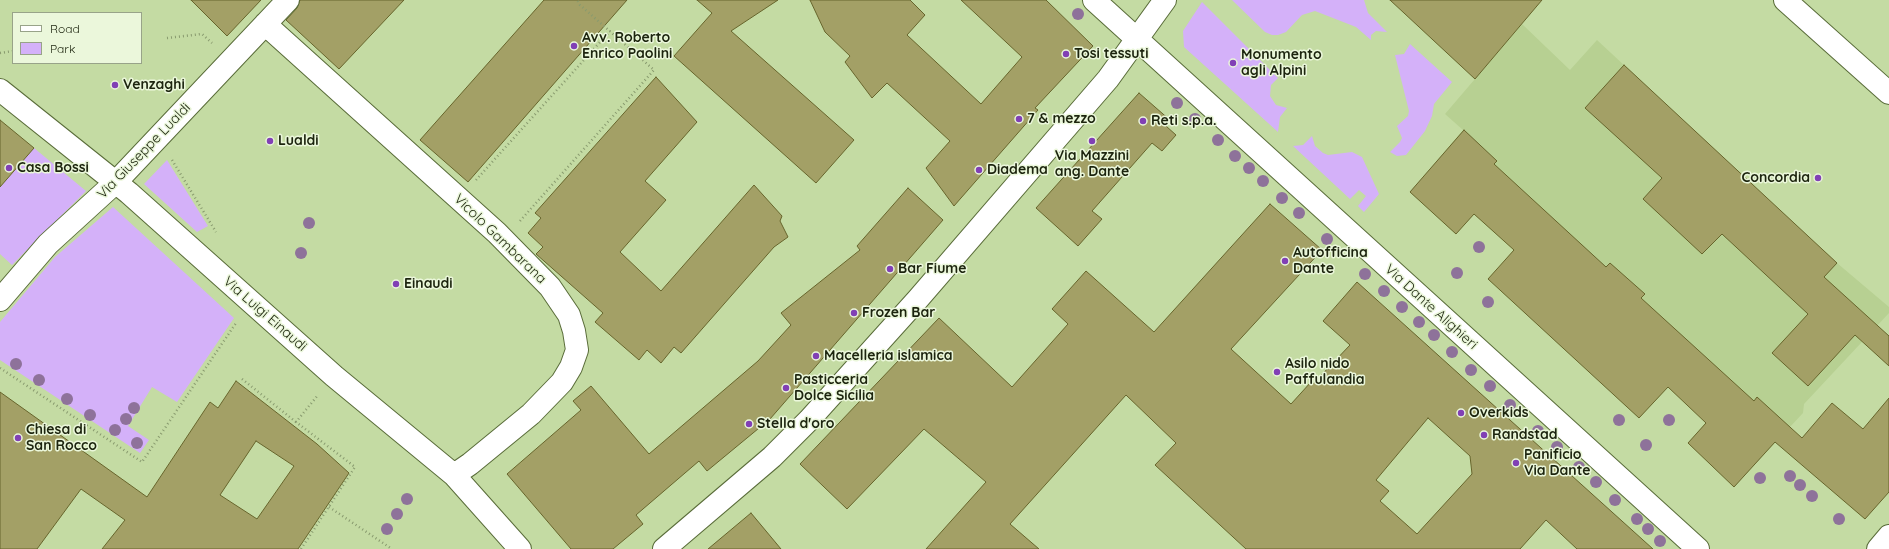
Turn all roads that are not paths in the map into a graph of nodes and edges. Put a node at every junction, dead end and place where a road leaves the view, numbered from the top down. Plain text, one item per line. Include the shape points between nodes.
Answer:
1 (288, 0) edge
2 (1094, 0) edge
3 (1164, 0) edge
4 (1785, 0) edge
5 (265, 24) junction
6 (1137, 39) junction
7 (0, 90) edge
8 (1889, 93) edge
9 (116, 182) junction
10 (0, 300) edge
11 (454, 475) junction
12 (1889, 536) edge
13 (520, 549) edge
14 (664, 549) edge
15 (1698, 549) edge
16 (1878, 549) edge

1 - 5 street, Via Giuseppe Lualdi
2 - 6 street, Via Dante Alighieri
3 - 6 street
4 - 8 street
5 - 9 street, Via Giuseppe Lualdi
5 - 11 street, Vicolo Gambarana via 503,239 536,271 570,315 577,350 562,382 551,395
6 - 14 street via 1108,79 918,299 809,420 772,457
6 - 15 street, Via Dante Alighieri
7 - 9 street, Via Luigi Einaudi
9 - 10 street, Via Giuseppe Lualdi via 52,240
9 - 11 street, Via Luigi Einaudi via 334,376
11 - 13 street, Via Luigi Einaudi
12 - 16 street

